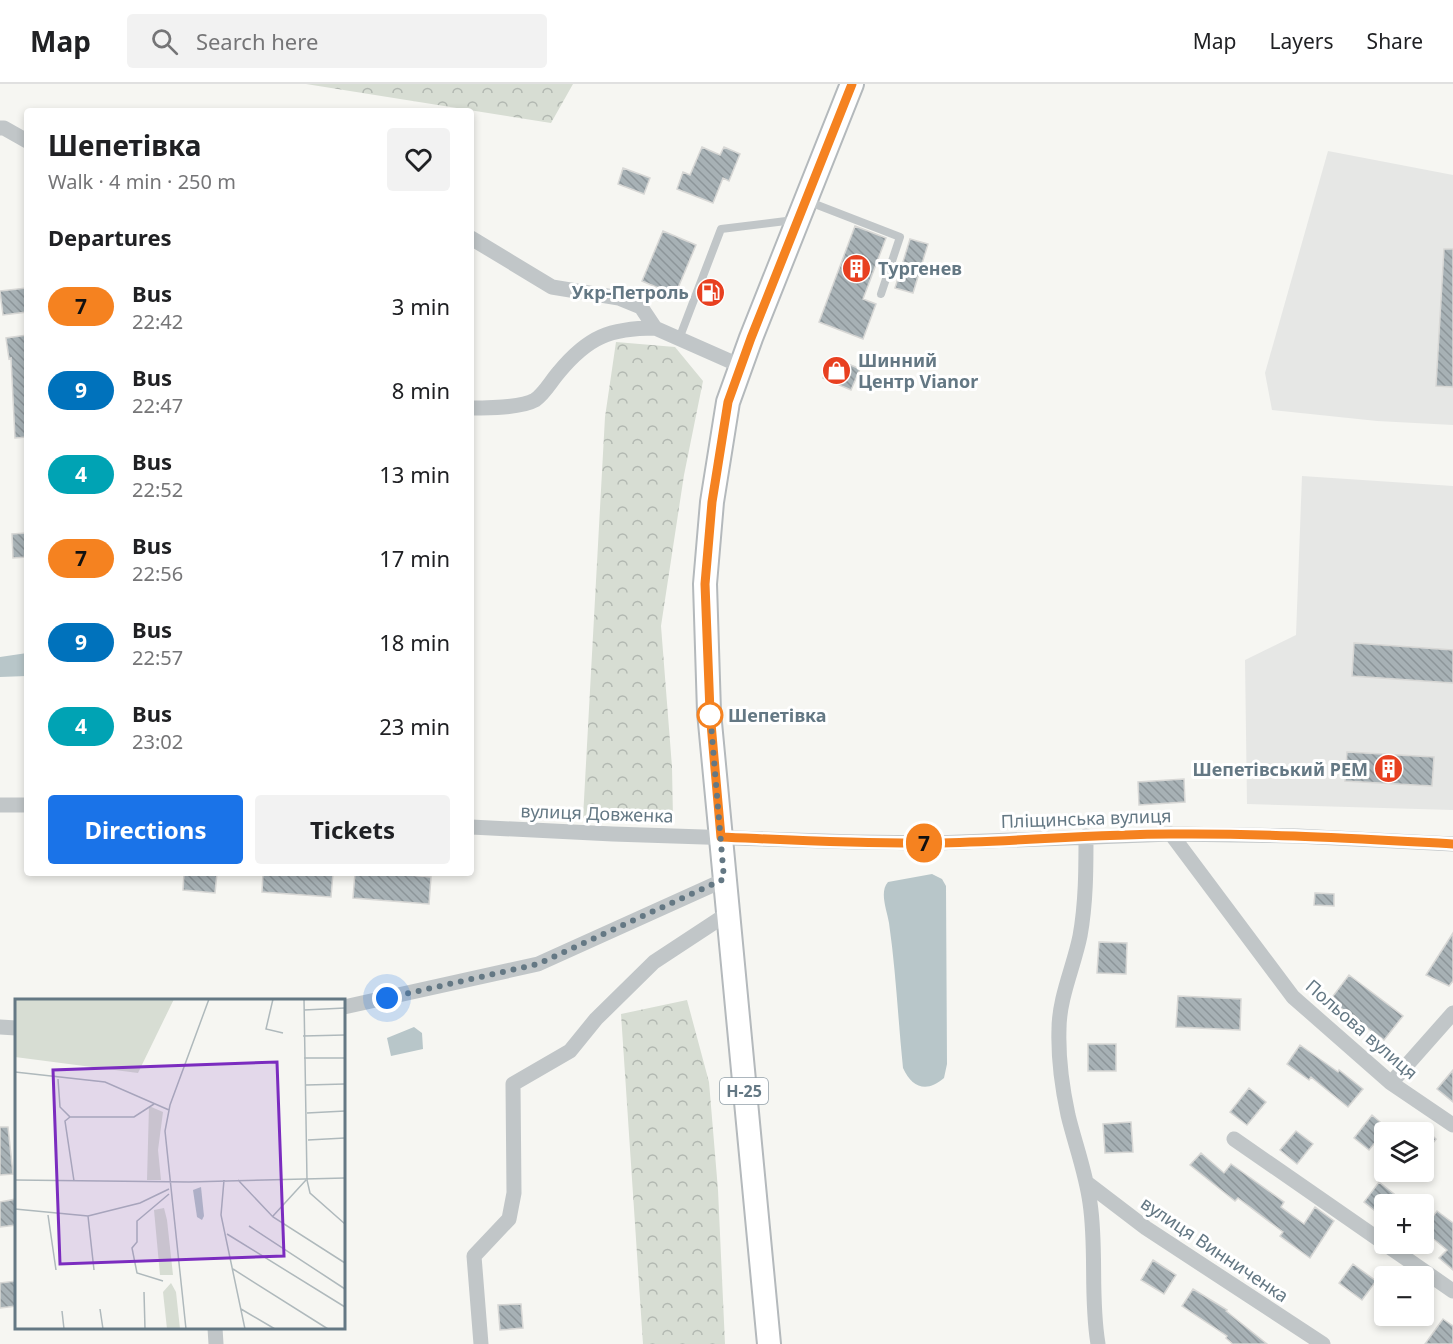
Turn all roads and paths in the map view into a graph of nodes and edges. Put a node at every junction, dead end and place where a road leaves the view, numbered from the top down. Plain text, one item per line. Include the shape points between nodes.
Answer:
1 (852, 84) edge
2 (0, 128) edge
3 (24, 139) edge
4 (802, 210) junction
5 (474, 240) edge
6 (880, 294) dead end
7 (655, 328) junction
8 (679, 339) junction
9 (741, 366) junction
10 (474, 408) edge
11 (0, 805) edge
12 (24, 806) edge
13 (474, 827) edge
14 (1171, 834) junction
15 (1086, 836) junction
16 (721, 837) junction
17 (1453, 844) edge
18 (724, 879) junction
19 (727, 914) junction
20 (345, 1007) edge
21 (1453, 1013) edge
22 (0, 1027) edge
23 (15, 1028) edge
24 (1391, 1083) junction
25 (1453, 1125) edge
26 (1234, 1139) dead end
27 (1087, 1183) junction
28 (1374, 1235) edge
29 (1401, 1254) edge
30 (1453, 1291) edge
31 (215, 1329) edge
32 (216, 1344) edge
33 (481, 1344) edge
34 (769, 1344) edge
35 (1098, 1344) edge
36 (1323, 1344) edge

1 - 4 main road, Н-25
2 - 3 street
4 - 6 lane via 900,237
4 - 8 lane via 721,229
4 - 9 main road, Н-25
5 - 7 street via 552,287 619,298 641,308
7 - 8 street
7 - 10 street via 613,331 595,339 534,400
8 - 9 street
9 - 16 main road, Н-25 via 728,402 712,502 705,584 710,712
11 - 12 street
13 - 16 street, вулиця Довженка
14 - 15 street, Пліщинська вулиця
14 - 17 street, Пліщинська вулиця
14 - 24 street, Польова вулиця via 1293,997
15 - 16 street, Пліщинська вулиця via 936,843
15 - 27 street via 1080,933 1062,1006 1058,1045 1066,1104
16 - 18 main road, Н-25
18 - 19 main road, Н-25
18 - 20 street via 538,964
19 - 33 street via 654,962 596,1019 570,1051 513,1084 514,1193 509,1219 474,1257
19 - 34 main road, Н-25
21 - 24 street
22 - 23 street
24 - 25 street, Польова вулиця
26 - 28 street
27 - 35 street
27 - 36 street, вулиця Винниченка via 1146,1228
29 - 30 street
31 - 32 street

